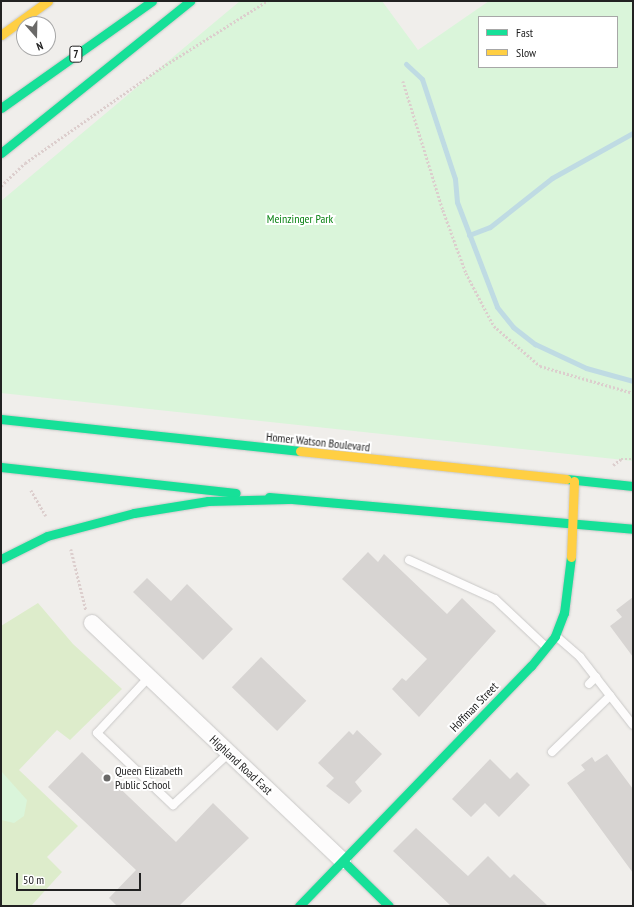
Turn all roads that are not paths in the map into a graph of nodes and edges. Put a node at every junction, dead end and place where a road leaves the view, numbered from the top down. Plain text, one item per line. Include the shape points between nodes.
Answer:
1 (48, 1) edge
2 (152, 1) edge
3 (190, 1) edge
4 (1, 35) edge
5 (1, 108) edge
6 (1, 153) edge
7 (1, 419) edge
8 (1, 467) edge
9 (574, 481) junction
10 (633, 486) edge
11 (288, 499) junction
12 (573, 524) junction
13 (633, 530) edge
14 (1, 559) edge
15 (409, 560) dead end
16 (92, 623) road end
17 (555, 636) junction
18 (547, 648) junction
19 (149, 677) junction
20 (596, 677) junction
21 (589, 684) dead end
22 (610, 696) junction
23 (633, 725) edge
24 (552, 752) dead end
25 (229, 754) junction
26 (343, 861) junction
27 (299, 906) edge
28 (389, 906) edge

1 - 4 main road
2 - 5 main road, 7
3 - 6 main road
7 - 9 main road, Homer Watson Boulevard
8 - 11 main road
9 - 10 main road, Homer Watson Boulevard
9 - 12 main road, Hoffman Street
11 - 12 main road
11 - 14 main road via 208,501 134,512 60,532
12 - 13 main road
12 - 17 main road, Hoffman Street via 564,613
15 - 18 lane via 495,599
16 - 19 street, Highland Road East
17 - 18 main road, Hoffman Street
17 - 20 lane via 580,657
18 - 26 main road, Hoffman Street
19 - 25 street, Highland Road East
19 - 25 lane via 97,733 172,805
20 - 21 lane
20 - 22 lane
22 - 23 lane
22 - 24 lane
25 - 26 street, Highland Road East
26 - 27 main road, Hoffman Street
26 - 28 main road, Highland Road East

